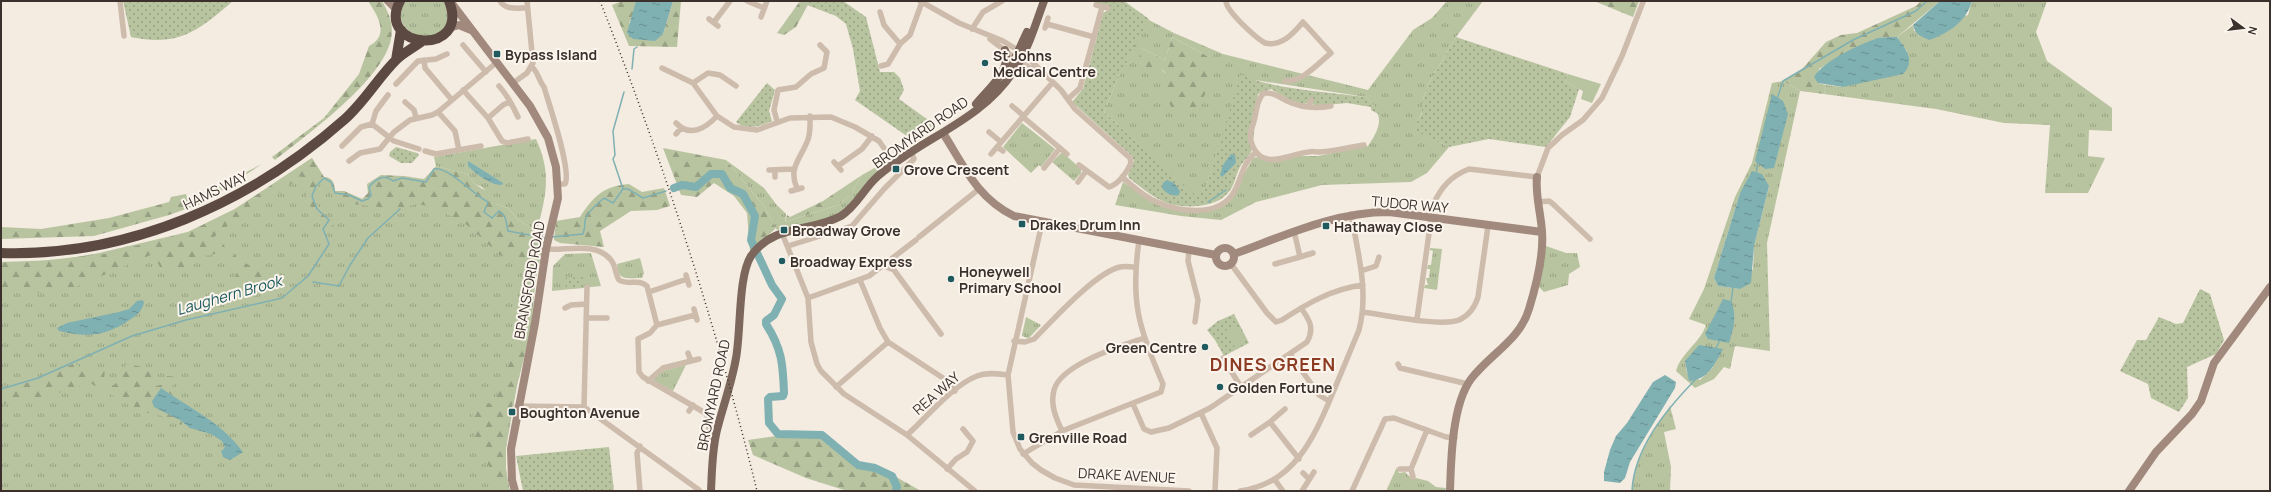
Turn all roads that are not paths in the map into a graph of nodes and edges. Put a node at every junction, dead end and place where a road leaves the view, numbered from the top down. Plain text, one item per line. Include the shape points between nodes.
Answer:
1 (120, 1) edge
2 (388, 1) edge
3 (450, 1) edge
4 (500, 1) edge
5 (527, 1) edge
6 (730, 1) edge
7 (747, 1) edge
8 (767, 1) edge
9 (921, 1) edge
10 (1002, 1) edge
11 (1043, 1) edge
12 (1226, 1) edge
13 (1643, 2) dead end
14 (398, 6) edge
15 (1102, 7) dead end
16 (526, 8) junction
17 (764, 8) junction
18 (880, 12) dead end
19 (761, 16) dead end
20 (714, 22) dead end
21 (1047, 23) dead end
22 (449, 28) junction
23 (972, 29) junction
24 (401, 30) junction
25 (472, 30) junction
26 (984, 34) junction
27 (124, 36) dead end
28 (1094, 37) junction
29 (421, 42) junction
30 (900, 44) junction
31 (463, 45) dead end
32 (820, 45) dead end
33 (1005, 50) junction
34 (447, 54) dead end
35 (1019, 56) junction
36 (396, 60) junction
37 (424, 60) junction
38 (497, 62) junction
39 (882, 66) dead end
40 (532, 67) junction
41 (662, 68) dead end
42 (486, 72) junction
43 (1048, 78) junction
44 (1284, 81) dead end
45 (1052, 82) junction
46 (513, 83) junction
47 (693, 83) junction
48 (396, 84) dead end
49 (499, 86) dead end
50 (736, 86) dead end
51 (463, 90) junction
52 (388, 95) dead end
53 (1068, 99) junction
54 (452, 100) junction
55 (1311, 100) dead end
56 (405, 102) dead end
57 (509, 102) junction
58 (1012, 106) dead end
59 (1331, 106) dead end
60 (1309, 107) junction
61 (438, 112) junction
62 (717, 116) junction
63 (810, 116) junction
64 (1024, 116) junction
65 (416, 117) junction
66 (488, 118) junction
67 (518, 118) dead end
68 (963, 120) junction
69 (777, 121) junction
70 (676, 123) dead end
71 (372, 124) junction
72 (681, 128) junction
73 (989, 132) dead end
74 (943, 133) junction
75 (676, 134) dead end
76 (872, 136) junction
77 (390, 137) junction
78 (528, 139) dead end
79 (999, 144) junction
80 (1364, 145) dead end
81 (342, 146) dead end
82 (481, 146) dead end
83 (1060, 148) junction
84 (459, 150) junction
85 (1003, 151) dead end
86 (912, 153) junction
87 (1255, 153) junction
88 (991, 154) dead end
89 (1068, 154) dead end
90 (349, 161) dead end
91 (895, 164) junction
92 (1079, 165) dead end
93 (837, 166) dead end
94 (1044, 168) dead end
95 (793, 169) junction
96 (1086, 171) junction
97 (776, 177) dead end
98 (1122, 177) junction
99 (1537, 177) junction
100 (1078, 182) dead end
101 (558, 184) junction
102 (978, 189) junction
103 (791, 191) dead end
104 (1538, 202) junction
105 (1351, 214) junction
106 (1432, 217) junction
107 (1042, 223) junction
108 (1488, 226) junction
109 (1294, 231) junction
110 (1542, 232) junction
111 (782, 233) junction
112 (1590, 239) dead end
113 (1139, 241) junction
114 (547, 246) junction
115 (788, 246) junction
116 (1189, 250) junction
117 (1, 253) edge
118 (1313, 253) dead end
119 (1234, 254) junction
120 (1216, 255) junction
121 (1300, 257) junction
122 (1379, 257) dead end
123 (1231, 264) junction
124 (1275, 264) dead end
125 (884, 266) junction
126 (1135, 267) junction
127 (1361, 271) junction
128 (687, 280) dead end
129 (860, 280) junction
130 (1363, 285) junction
131 (587, 287) dead end
132 (2270, 287) edge
133 (649, 292) junction
134 (808, 298) junction
135 (586, 304) junction
136 (565, 308) dead end
137 (1301, 308) junction
138 (1363, 312) junction
139 (695, 314) dead end
140 (586, 318) junction
141 (607, 318) dead end
142 (1417, 319) junction
143 (1195, 322) dead end
144 (657, 325) junction
145 (941, 334) dead end
146 (1144, 338) junction
147 (1014, 341) junction
148 (888, 342) junction
149 (688, 353) dead end
150 (1290, 354) junction
151 (1222, 358) dead end
152 (699, 359) dead end
153 (691, 361) junction
154 (1398, 364) dead end
155 (1008, 375) junction
156 (648, 380) junction
157 (1468, 384) junction
158 (836, 387) junction
159 (1241, 387) junction
160 (955, 391) junction
161 (1330, 401) junction
162 (1133, 404) junction
163 (693, 405) junction
164 (517, 406) junction
165 (584, 407) junction
166 (1285, 409) dead end
167 (689, 412) dead end
168 (1202, 413) junction
169 (1270, 422) junction
170 (963, 429) dead end
171 (1427, 430) junction
172 (1062, 431) junction
173 (907, 435) junction
174 (1251, 435) dead end
175 (712, 438) junction
176 (1455, 438) junction
177 (640, 446) junction
178 (1023, 454) junction
179 (1299, 459) junction
180 (947, 469) junction
181 (1400, 469) dead end
182 (1411, 469) junction
183 (1314, 472) dead end
184 (1303, 473) dead end
185 (1413, 477) dead end
186 (1309, 479) junction
187 (1275, 480) junction
188 (704, 490) edge
189 (515, 491) edge
190 (640, 491) edge
191 (975, 491) edge
192 (1189, 491) edge
193 (1215, 491) edge
194 (1240, 491) edge
195 (1283, 491) edge
196 (1302, 491) edge
197 (1352, 491) edge
198 (1450, 491) edge
199 (2129, 491) edge

1 - 27 street
2 - 14 street
3 - 22 highway via 452,14
3 - 25 street, BRANSFORD ROAD
4 - 16 street via 508,8
5 - 16 street
6 - 20 street
7 - 17 street
8 - 17 street
9 - 23 street
9 - 30 street via 910,35
10 - 23 street via 983,12
11 - 35 main road, BROMYARD ROAD
12 - 44 street via 1226,6 1231,12 1265,43 1276,44 1284,41 1303,22 1331,53 1306,75 1294,82
13 - 99 street via 1602,98 1584,120 1548,148
14 - 24 highway
15 - 28 street
16 - 40 street
17 - 19 street
18 - 30 street via 884,25
21 - 28 street
22 - 25 street via 459,25
22 - 29 highway, HAMS WAY via 438,38
23 - 26 street
24 - 29 highway via 410,38
24 - 36 highway
25 - 38 street, BRANSFORD ROAD
26 - 33 street
26 - 35 street
28 - 53 street via 1080,88
29 - 36 highway, HAMS WAY
30 - 39 street via 888,64
31 - 42 street
32 - 69 street via 827,52 824,68 811,74 796,87 778,90 774,110
33 - 35 street
33 - 68 main road via 1008,58 1005,68
34 - 37 street
35 - 43 street
35 - 43 street
35 - 68 main road, BROMYARD ROAD via 998,90
36 - 117 highway, HAMS WAY via 357,107 306,152 264,180 217,206 183,221 115,241 48,253
37 - 48 street via 412,66
37 - 54 street via 425,68
38 - 42 street
38 - 46 street, BRANSFORD ROAD
40 - 46 street
40 - 101 street via 538,81 544,87 564,158 567,180 565,184
41 - 47 street
42 - 51 street
43 - 45 street
45 - 53 street
45 - 64 street
46 - 101 street, BRANSFORD ROAD via 548,138 554,153
47 - 50 street via 708,73 720,75
47 - 62 street
49 - 57 street
51 - 54 street
51 - 66 street
52 - 71 street via 376,111
53 - 98 street via 1075,109 1130,158 1128,169
54 - 61 street
55 - 60 street
56 - 65 street via 414,110
57 - 66 street
57 - 67 street via 514,105
58 - 64 street
59 - 60 street via 1318,109
60 - 87 street via 1297,105 1275,94 1264,93 1260,96 1251,131
61 - 65 street
61 - 84 street via 454,131
62 - 69 street via 734,127 745,130 764,129
62 - 72 street via 699,130
63 - 69 street
63 - 76 street via 839,120
63 - 95 street via 808,141
64 - 79 street
64 - 83 street
65 - 77 street
66 - 78 street via 502,141 507,143
68 - 74 main road, BROMYARD ROAD
70 - 72 street
71 - 77 street
71 - 81 street via 361,127
72 - 75 street
73 - 79 street
74 - 86 main road, BROMYARD ROAD
74 - 102 street, TUDOR WAY
76 - 91 street via 884,147
76 - 93 street via 862,149
77 - 84 street via 394,141 436,154
77 - 90 street via 380,149 360,153
79 - 85 street
79 - 88 street
80 - 87 street via 1274,159 1261,157
82 - 84 street
83 - 89 street
83 - 94 street
86 - 91 main road, BROMYARD ROAD
86 - 115 street via 914,159 852,226
87 - 98 street via 1245,163 1231,197 1214,208 1193,210 1156,202
91 - 111 main road, BROMYARD ROAD via 878,176 858,201 841,216
92 - 96 street
95 - 97 street via 772,170
95 - 103 street via 794,181 800,188
96 - 98 street via 1108,187
96 - 100 street
99 - 104 street
99 - 106 street via 1476,169 1459,173 1441,188 1433,205
101 - 114 street, BRANSFORD ROAD via 556,210
102 - 107 street, TUDOR WAY via 1004,211
102 - 125 street
104 - 110 street
104 - 112 street via 1549,201
105 - 106 street, TUDOR WAY via 1390,212
105 - 109 street, TUDOR WAY
105 - 127 street
106 - 108 street, TUDOR WAY
106 - 142 street
107 - 113 street, TUDOR WAY
107 - 147 street, DRAKE AVENUE
108 - 110 street, TUDOR WAY
108 - 142 street via 1475,307 1465,317 1455,321
109 - 119 street, TUDOR WAY
109 - 121 street
110 - 157 street via 1542,250 1529,311 1508,344 1479,370
111 - 115 street
111 - 175 main road, BROMYARD ROAD via 752,254 745,272 736,358
113 - 116 street, TUDOR WAY
113 - 126 street
114 - 133 street via 600,252 613,263 619,280 626,283 640,281 647,286
114 - 164 street, BRANSFORD ROAD via 535,323
115 - 134 street
116 - 120 street, TUDOR WAY
116 - 143 street via 1188,261 1198,300
118 - 121 street
119 - 120 street, TUDOR WAY via 1227,248 1222,248
119 - 123 street
120 - 123 street, TUDOR WAY via 1216,260 1222,266
121 - 124 street
122 - 127 street via 1376,266
123 - 137 street via 1272,320 1279,322
125 - 129 street
125 - 145 street via 894,270
126 - 146 street via 1135,301
126 - 147 street via 1120,266 1113,269 1084,290 1034,339 1025,342
127 - 130 street
128 - 133 street
129 - 134 street
129 - 148 street
130 - 137 street via 1335,290
130 - 138 street
131 - 135 street
132 - 199 street via 2214,363 2201,401 2156,452
133 - 144 street
134 - 158 street via 813,354 821,371
135 - 136 street
135 - 140 street
137 - 150 street via 1311,323 1310,336 1307,342
138 - 142 street
138 - 161 street via 1359,330
139 - 144 street
140 - 141 street
140 - 165 street
144 - 156 street via 650,333 640,337 636,344 639,372
146 - 162 street via 1163,386 1159,393
146 - 172 street via 1106,352 1062,376 1054,389 1052,405
147 - 155 street, DRAKE AVENUE
148 - 158 street
148 - 160 street via 943,378
149 - 153 street
150 - 159 street
150 - 161 street via 1319,395
151 - 159 street
152 - 153 street
153 - 156 street via 663,368
154 - 157 street via 1400,368 1418,374 1460,380
155 - 160 street, REA WAY via 976,376
155 - 178 street, DRAKE AVENUE via 1013,432
156 - 163 street
157 - 176 street via 1459,409
158 - 173 street
159 - 168 street
160 - 173 street, REA WAY
161 - 179 street via 1309,445
162 - 168 street via 1144,429 1151,432 1169,428
162 - 172 street
163 - 167 street
163 - 175 street via 706,414
164 - 165 street
164 - 189 street, BRANSFORD ROAD via 510,462
165 - 177 street
166 - 169 street
168 - 193 street via 1217,448
169 - 174 street
169 - 179 street
170 - 180 street via 972,441 971,448
171 - 176 street
171 - 182 street
171 - 197 street via 1394,418 1385,419
172 - 178 street
173 - 180 street
175 - 188 main road, BROMYARD ROAD
176 - 198 street
177 - 188 street
177 - 190 street via 637,453
178 - 192 street, DRAKE AVENUE via 1041,470 1074,485
179 - 187 street
180 - 191 street
181 - 182 street
182 - 185 street
183 - 186 street
184 - 186 street
186 - 196 street
187 - 194 street via 1250,490
187 - 195 street

